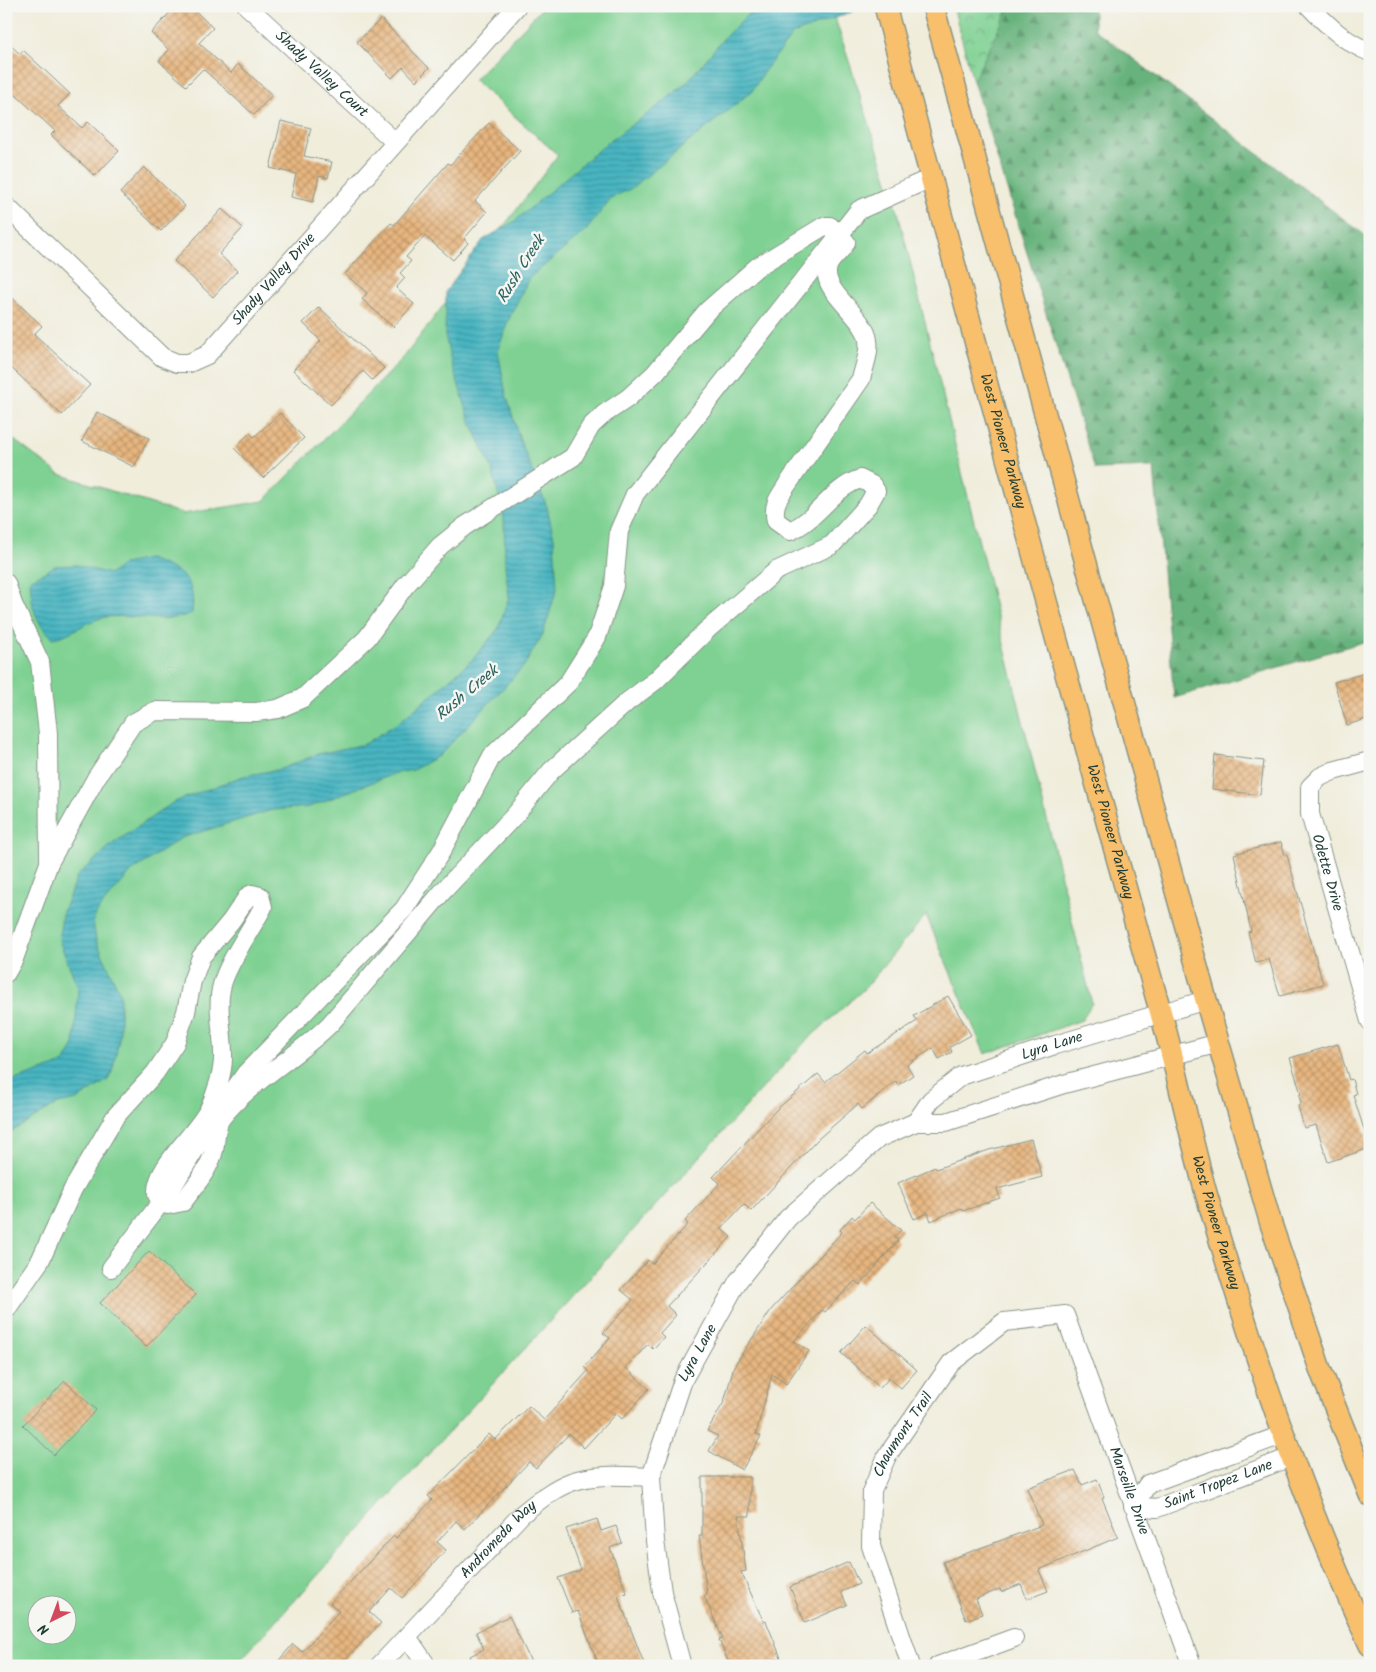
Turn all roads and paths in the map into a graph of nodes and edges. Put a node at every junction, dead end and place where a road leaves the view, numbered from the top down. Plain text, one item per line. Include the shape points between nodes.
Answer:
1 (247, 6) edge
2 (517, 6) edge
3 (885, 6) edge
4 (933, 6) edge
5 (1309, 6) edge
6 (1370, 52) edge
7 (395, 142) junction
8 (931, 178) junction
9 (6, 206) edge
10 (840, 234) junction
11 (6, 583) edge
12 (1370, 761) edge
13 (49, 863) junction
14 (6, 973) edge
15 (1206, 1000) junction
16 (1161, 1014) junction
17 (1370, 1020) edge
18 (1219, 1043) junction
19 (1172, 1056) junction
20 (916, 1122) junction
21 (162, 1202) junction
22 (111, 1268) dead end
23 (6, 1310) edge
24 (1065, 1315) joint
25 (1282, 1434) junction
26 (1291, 1457) junction
27 (651, 1477) junction
28 (1370, 1495) edge
29 (1133, 1506) junction
30 (408, 1638) junction
31 (1014, 1638) dead end
32 (1370, 1645) edge
33 (380, 1666) edge
34 (427, 1666) edge
35 (682, 1666) edge
36 (912, 1666) edge
37 (938, 1666) edge
38 (1192, 1666) edge

1 - 7 street, Shady Valley Court
2 - 7 street, Shady Valley Drive
3 - 8 main road, West Pioneer Parkway
4 - 15 main road
5 - 6 street via 1356,47
7 - 9 street, Shady Valley Drive via 207,355 189,363 177,363 162,357
8 - 10 street via 859,210
8 - 16 main road, West Pioneer Parkway
10 - 13 street via 830,226 824,226 757,267 707,311 655,373 592,426 573,457 465,526 440,546 366,638 304,698 278,709 256,712 154,711 133,723 96,778
10 - 21 street via 635,494 618,531 614,586 597,637 568,683 492,756 442,852 404,909 246,1073
10 - 21 street via 846,242 828,264 828,276 831,288 861,321 868,340 865,364 861,379 776,502 776,521 790,531 802,526 833,494 860,479 875,488 875,496 832,545 776,571 708,629 655,682 627,702 551,771 330,1024 220,1118 210,1162 183,1202 173,1206
11 - 13 street via 40,662 48,733
12 - 17 street, Odette Drive via 1320,777 1310,787 1309,800 1310,814
13 - 14 street
15 - 16 street, Lyra Lane
15 - 18 main road
16 - 19 main road, West Pioneer Parkway
16 - 20 street, Lyra Lane via 961,1076 931,1100
18 - 19 street, Lyra Lane
18 - 28 main road via 1274,1233 1320,1369
19 - 20 street, Lyra Lane via 1064,1084 946,1122
19 - 25 main road, West Pioneer Parkway via 1206,1191
20 - 27 street, Lyra Lane via 879,1138 857,1154 788,1218 738,1281 683,1380
21 - 22 street
21 - 23 street via 157,1195 158,1179 200,1125 210,1108 219,1079 223,1056 221,985 263,907 257,894 248,896 200,957 175,1043 155,1073 115,1116 72,1188 40,1261
24 - 29 street, Marseille Drive
24 - 36 street, Chaumont Trail via 1004,1322 951,1363 887,1456 872,1490 871,1546
25 - 26 main road, West Pioneer Parkway
25 - 29 street, Saint Tropez Lane via 1148,1484
26 - 29 street, Saint Tropez Lane via 1157,1508
26 - 32 main road, West Pioneer Parkway
27 - 30 street, Andromeda Way via 610,1476 571,1482 544,1496 458,1580
27 - 35 street, Lyra Lane via 662,1592
29 - 38 street, Marseille Drive
30 - 33 street, Andromeda Way
30 - 34 street
31 - 37 street

